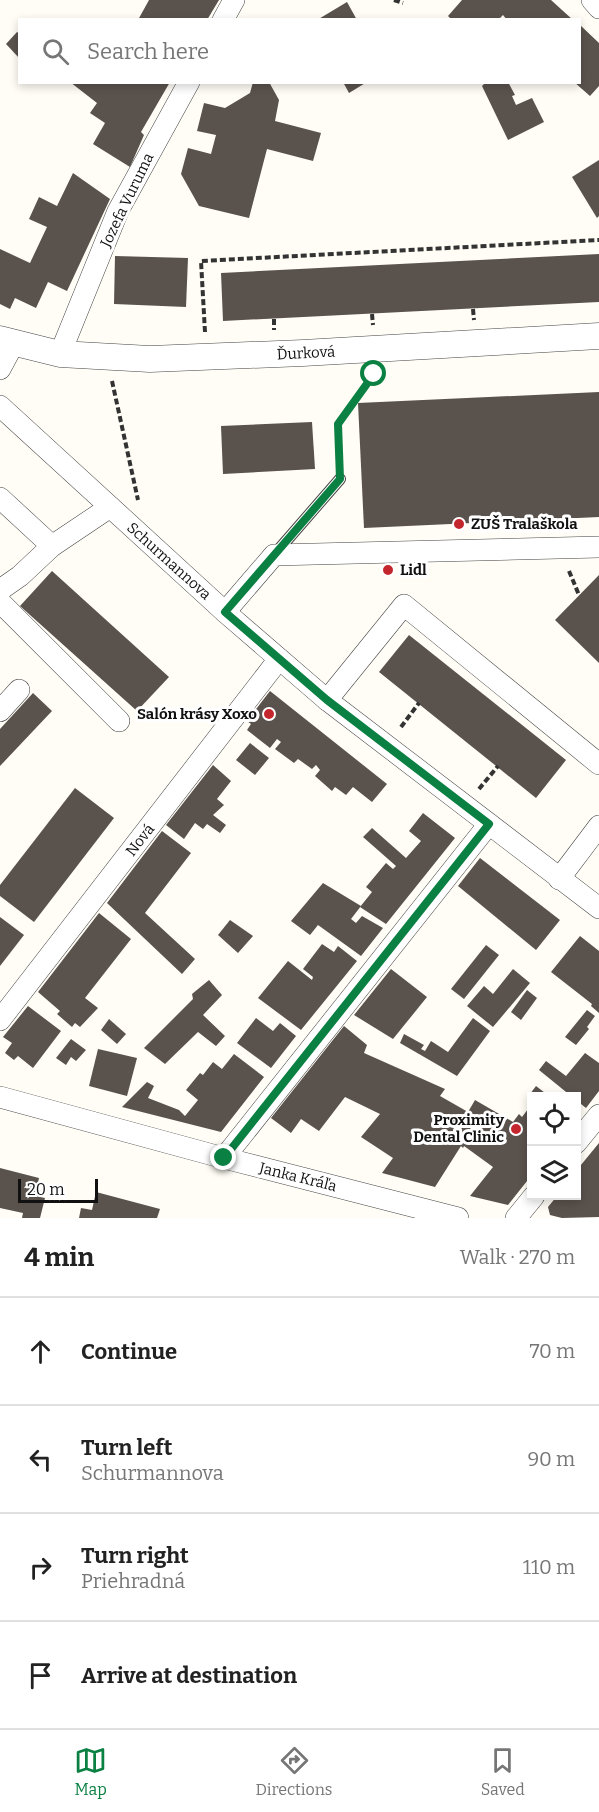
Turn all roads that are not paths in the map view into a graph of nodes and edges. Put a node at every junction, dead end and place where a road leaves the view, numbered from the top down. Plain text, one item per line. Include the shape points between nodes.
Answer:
1 (234, 0) edge
2 (592, 0) edge
3 (599, 8) edge
4 (224, 18) edge
5 (188, 84) edge
6 (599, 336) edge
7 (7, 341) edge
8 (60, 354) junction
9 (0, 369) edge
10 (0, 405) edge
11 (340, 479) road end
12 (0, 498) edge
13 (110, 507) junction
14 (52, 546) junction
15 (599, 547) edge
16 (274, 555) junction
17 (0, 590) edge
18 (0, 602) edge
19 (225, 612) junction
20 (279, 659) junction
21 (19, 690) dead end
22 (327, 700) junction
23 (0, 711) edge
24 (119, 721) dead end
25 (599, 764) edge
26 (489, 824) junction
27 (599, 826) edge
28 (559, 879) junction
29 (599, 908) edge
30 (0, 1020) edge
31 (0, 1097) edge
32 (599, 1115) edge
33 (581, 1137) edge
34 (224, 1158) junction
35 (531, 1200) edge
36 (458, 1218) edge
37 (516, 1218) edge

1 - 4 street
2 - 3 street
5 - 8 street, Jozefa Vuruma via 118,211
6 - 8 street, Ďurková via 150,359
7 - 8 street, Ďurková
7 - 9 street, Ďurková
10 - 13 street, Schurmannova
11 - 16 lane
12 - 14 street
13 - 14 street
13 - 19 street, Schurmannova
14 - 17 street
15 - 16 street
16 - 19 street
18 - 24 street
19 - 20 street, Schurmannova
20 - 22 street, Schurmannova
20 - 30 street, Nová
21 - 23 street
22 - 25 street via 404,605
22 - 26 street, Schurmannova
26 - 28 street, Schurmannova
26 - 34 street
27 - 28 street
28 - 29 street, Schurmannova
31 - 34 street, Janka Kráľa
32 - 33 street
34 - 36 street, Janka Kráľa
35 - 37 street

